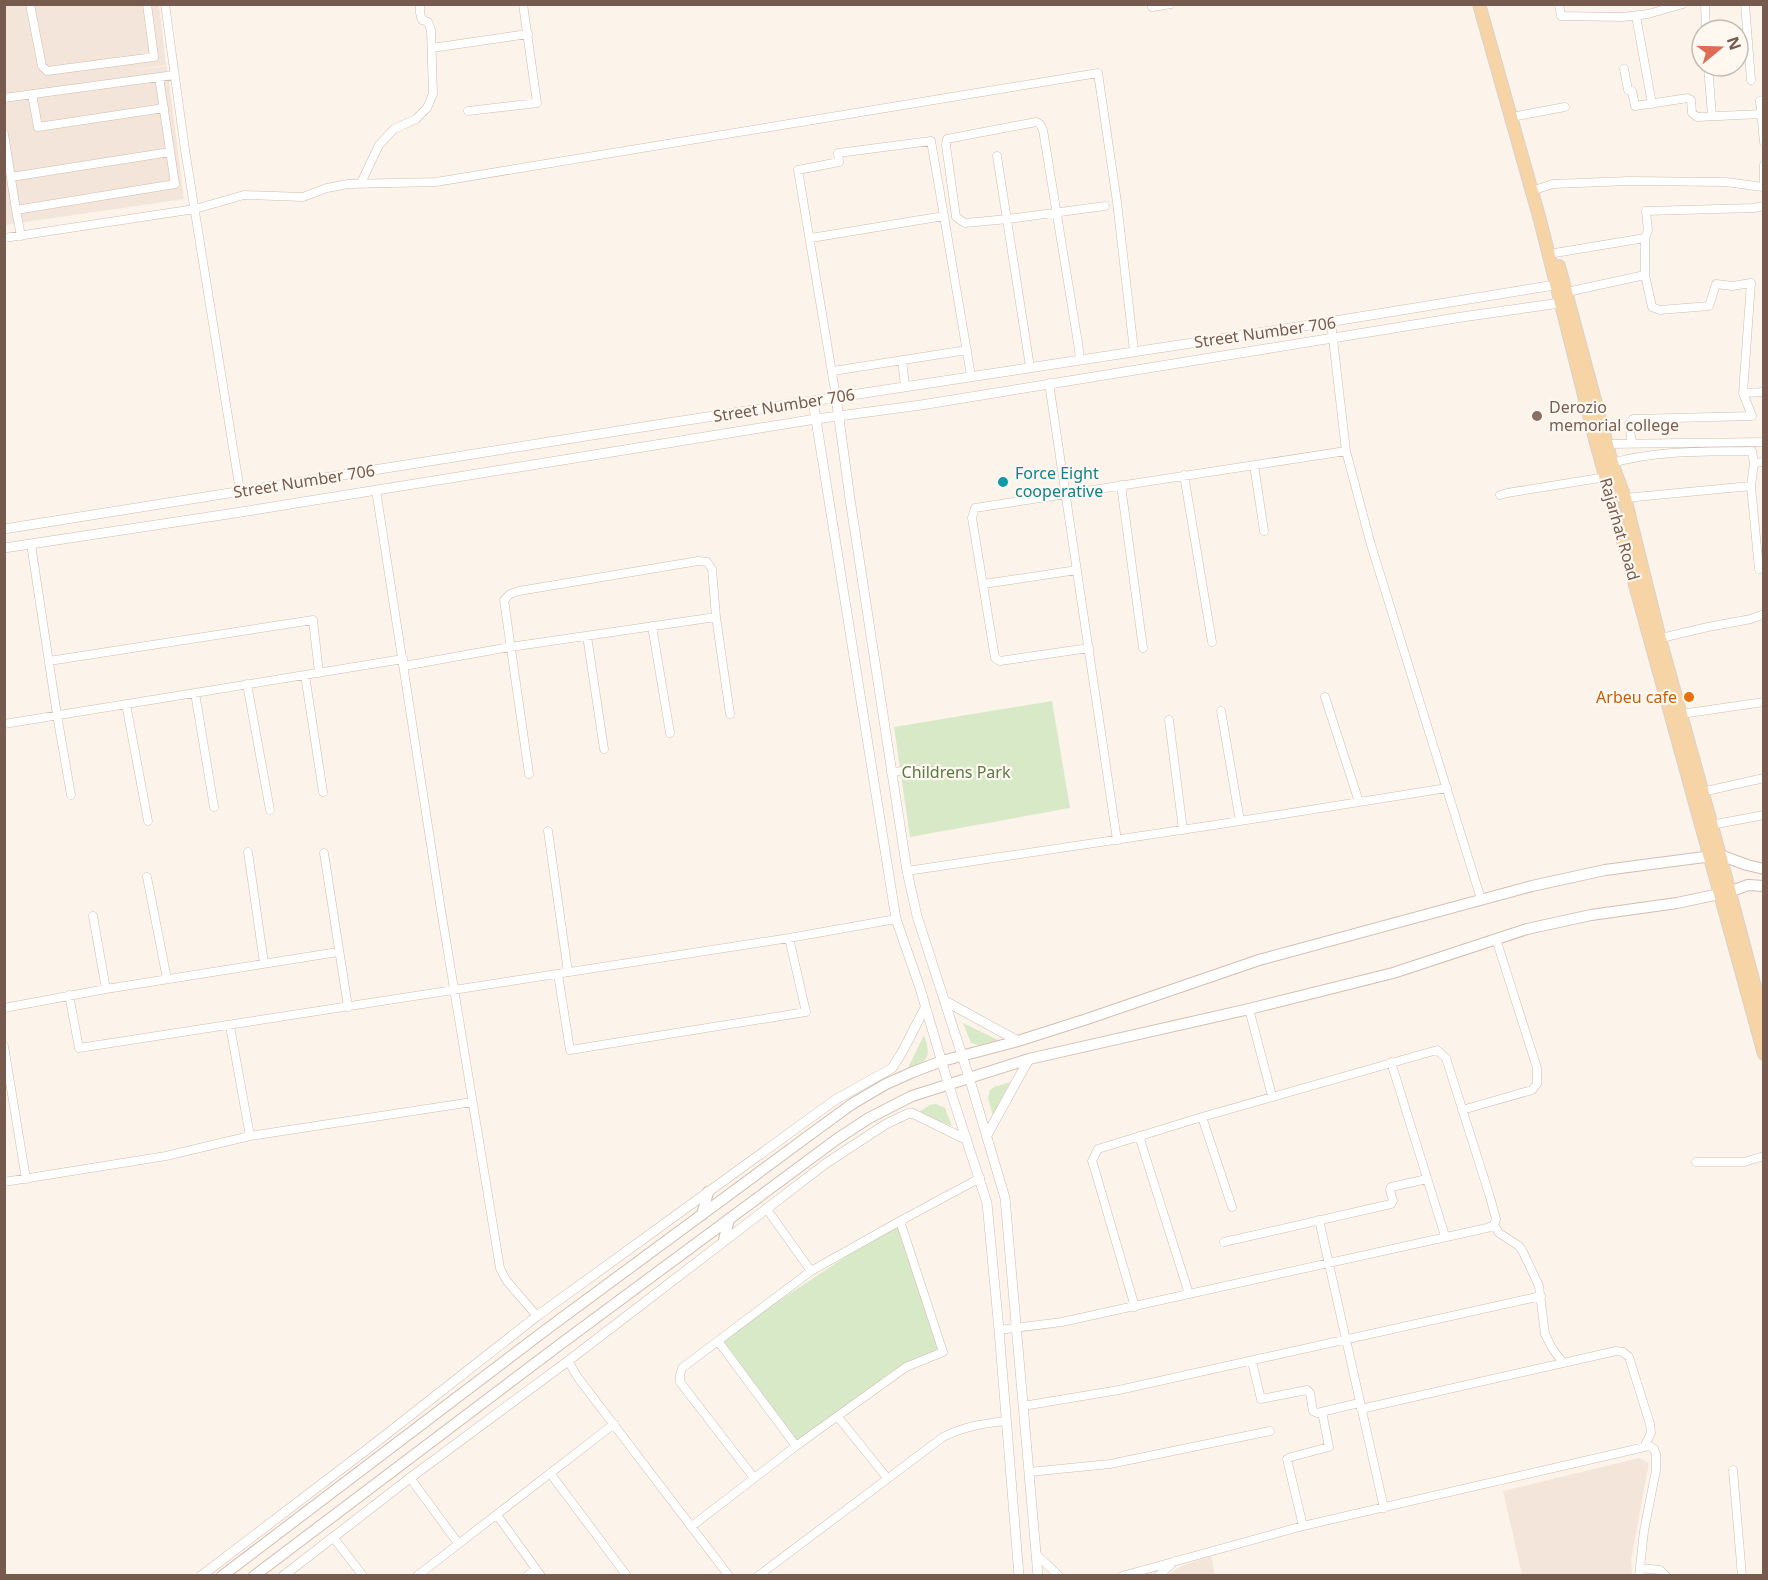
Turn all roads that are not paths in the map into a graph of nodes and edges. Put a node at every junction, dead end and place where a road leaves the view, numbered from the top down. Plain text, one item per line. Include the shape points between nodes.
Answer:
1 (30, 4) edge
2 (147, 4) edge
3 (165, 4) edge
4 (420, 4) edge
5 (523, 4) edge
6 (1172, 4) edge
7 (1479, 4) edge
8 (1488, 4) edge
9 (1559, 4) edge
10 (1683, 4) edge
11 (1745, 4) edge
12 (1152, 7) dead end
13 (1636, 16) junction
14 (528, 34) junction
15 (432, 48) junction
16 (1624, 69) dead end
17 (174, 75) junction
18 (159, 77) junction
19 (1709, 78) edge
20 (1751, 80) dead end
21 (32, 94) junction
22 (4, 98) edge
23 (1764, 100) edge
24 (1652, 104) junction
25 (1565, 107) dead end
26 (164, 108) junction
27 (468, 111) dead end
28 (1761, 114) junction
29 (1517, 116) junction
30 (1712, 116) junction
31 (4, 134) edge
32 (1764, 142) edge
33 (170, 152) junction
34 (997, 156) dead end
35 (1764, 165) edge
36 (11, 177) junction
37 (361, 183) junction
38 (1763, 187) edge
39 (1534, 190) junction
40 (1104, 206) dead end
41 (1764, 206) edge
42 (195, 209) junction
43 (16, 210) junction
44 (1057, 213) junction
45 (944, 216) junction
46 (1008, 219) junction
47 (21, 236) junction
48 (4, 238) edge
49 (811, 238) junction
50 (1645, 238) junction
51 (1555, 253) junction
52 (1646, 275) junction
53 (1563, 293) junction
54 (1331, 322) junction
55 (1332, 337) junction
56 (967, 350) junction
57 (1134, 351) junction
58 (1080, 359) junction
59 (902, 360) junction
60 (1030, 367) junction
61 (833, 371) junction
62 (971, 376) junction
63 (1049, 383) junction
64 (905, 386) junction
65 (1764, 392) edge
66 (1743, 393) junction
67 (836, 397) junction
68 (813, 401) junction
69 (838, 417) junction
70 (816, 419) junction
71 (1764, 442) edge
72 (1632, 443) junction
73 (1607, 444) junction
74 (1346, 451) junction
75 (1764, 462) edge
76 (1612, 463) junction
77 (1754, 463) junction
78 (1254, 465) junction
79 (1184, 475) junction
80 (1606, 477) junction
81 (1121, 485) junction
82 (1751, 486) junction
83 (376, 490) junction
84 (240, 491) junction
85 (1065, 493) junction
86 (1500, 495) dead end
87 (1611, 496) junction
88 (1625, 498) junction
89 (4, 529) edge
90 (1264, 531) dead end
91 (31, 544) junction
92 (4, 548) edge
93 (1764, 568) edge
94 (1077, 570) junction
95 (984, 584) junction
96 (1764, 614) edge
97 (716, 617) junction
98 (652, 626) junction
99 (587, 636) junction
100 (1655, 639) junction
101 (1212, 642) dead end
102 (510, 647) junction
103 (1089, 648) junction
104 (1143, 648) dead end
105 (49, 661) junction
106 (403, 662) junction
107 (319, 673) junction
108 (305, 675) junction
109 (248, 684) junction
110 (195, 693) junction
111 (1324, 697) dead end
112 (1764, 702) edge
113 (126, 704) junction
114 (1221, 711) dead end
115 (730, 714) dead end
116 (1681, 714) junction
117 (57, 715) junction
118 (1169, 720) dead end
119 (4, 724) edge
120 (670, 733) dead end
121 (604, 749) dead end
122 (891, 772) junction
123 (950, 772) dead end
124 (529, 774) dead end
125 (1764, 778) edge
126 (1447, 788) junction
127 (323, 792) dead end
128 (1702, 792) junction
129 (71, 795) dead end
130 (1359, 802) junction
131 (214, 807) dead end
132 (270, 810) dead end
133 (1764, 815) edge
134 (148, 821) dead end
135 (1240, 821) junction
136 (1711, 825) junction
137 (1183, 830) junction
138 (548, 831) dead end
139 (1118, 840) junction
140 (248, 852) dead end
141 (324, 853) dead end
142 (1714, 856) junction
143 (1764, 869) edge
144 (907, 871) junction
145 (1764, 874) edge
146 (147, 876) dead end
147 (1764, 886) edge
148 (1724, 893) junction
149 (1481, 899) junction
150 (93, 916) dead end
151 (896, 919) junction
152 (789, 938) junction
153 (1496, 939) junction
154 (338, 952) junction
155 (264, 963) junction
156 (568, 972) junction
157 (558, 974) junction
158 (167, 979) junction
159 (106, 989) junction
160 (455, 990) junction
161 (69, 995) junction
162 (945, 1001) junction
163 (348, 1007) junction
164 (4, 1008) edge
165 (925, 1008) junction
166 (1250, 1010) junction
167 (1764, 1022) edge
168 (230, 1026) junction
169 (1018, 1041) junction
170 (4, 1046) edge
171 (1764, 1054) edge
172 (963, 1056) junction
173 (1029, 1059) junction
174 (942, 1061) junction
175 (1391, 1062) junction
176 (969, 1077) junction
177 (948, 1083) junction
178 (1272, 1096) junction
179 (472, 1102) junction
180 (1462, 1110) junction
181 (1202, 1117) junction
182 (987, 1135) junction
183 (250, 1136) junction
184 (1139, 1136) junction
185 (967, 1140) junction
186 (1764, 1156) edge
187 (1696, 1162) dead end
188 (980, 1178) junction
189 (26, 1179) junction
190 (1427, 1179) junction
191 (4, 1182) edge
192 (708, 1192) junction
193 (1232, 1207) dead end
194 (766, 1208) junction
195 (702, 1215) junction
196 (729, 1219) junction
197 (1319, 1220) junction
198 (900, 1221) junction
199 (1494, 1225) junction
200 (1445, 1236) junction
201 (724, 1240) junction
202 (1224, 1242) dead end
203 (1328, 1263) junction
204 (812, 1271) junction
205 (1189, 1294) junction
206 (1541, 1296) junction
207 (1136, 1306) junction
208 (537, 1316) junction
209 (1017, 1327) junction
210 (999, 1330) junction
211 (718, 1341) junction
212 (1345, 1341) junction
213 (568, 1361) junction
214 (1252, 1362) junction
215 (1563, 1363) junction
216 (1023, 1406) junction
217 (1360, 1406) junction
218 (1322, 1412) junction
219 (838, 1417) junction
220 (1006, 1421) junction
221 (614, 1424) junction
222 (1270, 1431) dead end
223 (796, 1446) junction
224 (1644, 1447) junction
225 (1733, 1470) dead end
226 (1029, 1472) junction
227 (550, 1473) junction
228 (410, 1478) junction
229 (754, 1478) junction
230 (887, 1478) junction
231 (1384, 1508) junction
232 (496, 1515) junction
233 (692, 1526) junction
234 (1303, 1526) junction
235 (333, 1537) junction
236 (458, 1544) junction
237 (1036, 1554) junction
238 (1176, 1560) junction
239 (539, 1572) edge
240 (1639, 1572) edge
241 (201, 1575) edge
242 (222, 1575) edge
243 (254, 1575) edge
244 (283, 1575) edge
245 (363, 1575) edge
246 (417, 1575) edge
247 (527, 1575) edge
248 (627, 1575) edge
249 (729, 1575) edge
250 (758, 1575) edge
251 (1019, 1575) edge
252 (1038, 1575) edge
253 (1059, 1575) edge
254 (1122, 1575) edge
255 (1158, 1575) edge
256 (1666, 1575) edge
257 (1742, 1575) edge

1 - 2 street via 42,66 47,71 154,57
3 - 17 street
4 - 15 street via 422,20 428,22 431,30
5 - 14 street
6 - 12 street
7 - 39 main road, Rajarhat Road
8 - 29 main road, Rajarhat Road
9 - 13 street via 1561,16
10 - 13 street
11 - 20 street
13 - 24 street
14 - 15 street
14 - 27 street via 537,103
15 - 37 street via 433,94 428,108 416,119 394,129 379,145
16 - 24 street via 1635,106
17 - 18 street
17 - 42 street
18 - 21 street
18 - 26 street
19 - 30 street
21 - 22 street
21 - 26 street via 38,127
23 - 28 street via 1760,101
24 - 30 street via 1688,98 1692,100 1694,116
25 - 29 street
26 - 33 street
28 - 30 street
28 - 32 street
29 - 39 main road, Rajarhat Road
31 - 36 street
33 - 36 street
33 - 43 street via 176,184
34 - 46 street
35 - 38 street
36 - 43 street
37 - 42 street via 327,188 303,197 244,195
37 - 57 street via 436,182 1098,73
38 - 39 street via 1726,182 1629,181 1553,184
39 - 51 main road, Rajarhat Road
39 - 53 main road, Rajarhat Road
40 - 44 street
41 - 50 street via 1646,212
42 - 47 street
42 - 84 street
43 - 47 street
44 - 46 street
44 - 46 street via 1040,124 947,139 956,217 964,223
44 - 58 street
45 - 49 street
45 - 49 street via 931,141 838,153 839,162 798,170
45 - 56 street
46 - 60 street
47 - 48 street
49 - 61 street
50 - 51 street
50 - 52 street
51 - 53 main road, Rajarhat Road
52 - 53 street
52 - 66 street via 1652,307 1660,310 1709,306 1716,284 1751,283
53 - 54 street, Street Number 706
53 - 55 street
53 - 73 main road, Rajarhat Road
53 - 80 main road, Rajarhat Road
54 - 55 street
54 - 57 street, Street Number 706
55 - 63 street
55 - 74 street
56 - 59 street
56 - 62 street
57 - 58 street, Street Number 706
58 - 60 street, Street Number 706
59 - 61 street
59 - 64 street
60 - 62 street, Street Number 706
61 - 67 street
62 - 64 street, Street Number 706
63 - 69 street
63 - 85 street
64 - 67 street, Street Number 706
65 - 66 street
66 - 72 street via 1752,416 1632,419
67 - 68 street, Street Number 706
67 - 69 street
68 - 70 street
68 - 84 street, Street Number 706
69 - 70 street
69 - 122 street
70 - 83 street
70 - 151 street
71 - 72 street
72 - 73 street
73 - 76 main road, Rajarhat Road
74 - 78 street
74 - 126 street via 1371,545
75 - 77 street
76 - 77 street via 1633,457 1752,451
76 - 88 main road, Rajarhat Road
77 - 82 street
78 - 79 street
78 - 90 street
79 - 81 street
79 - 101 street
80 - 86 street
80 - 87 main road, Rajarhat Road
81 - 85 street
81 - 104 street
82 - 88 street
82 - 93 street via 1759,569
83 - 91 street
83 - 106 street
84 - 89 street, Street Number 706
85 - 94 street
85 - 95 street via 975,508 972,518
87 - 88 street
87 - 100 main road, Rajarhat Road
88 - 100 main road, Rajarhat Road
91 - 92 street
91 - 105 street
94 - 95 street
94 - 103 street
95 - 103 street via 995,658 1000,661
96 - 100 street
97 - 98 street
97 - 102 street via 712,569 707,561 698,561 510,594 504,600
97 - 115 street
98 - 99 street
98 - 120 street
99 - 102 street
99 - 121 street
100 - 116 main road, Rajarhat Road
100 - 142 main road, Rajarhat Road
102 - 106 street
102 - 124 street
103 - 139 street
105 - 107 street via 313,620
105 - 117 street
106 - 107 street
106 - 160 street
107 - 108 street
108 - 109 street
108 - 127 street
109 - 110 street
109 - 132 street
110 - 113 street
110 - 131 street
111 - 130 street
112 - 116 street
113 - 117 street
113 - 134 street
114 - 135 street
116 - 128 main road, Rajarhat Road
117 - 119 street
117 - 129 street
118 - 137 street
122 - 123 street
122 - 144 street
125 - 128 street
126 - 130 street
126 - 149 street
128 - 136 main road, Rajarhat Road
130 - 135 street
133 - 136 street
135 - 137 street
136 - 142 main road, Rajarhat Road
137 - 139 street
138 - 156 street
139 - 144 street
140 - 155 street
141 - 154 street
142 - 143 main road
142 - 145 main road
142 - 148 main road, Rajarhat Road
142 - 149 main road via 1605,870
144 - 162 street via 917,916
146 - 158 street
147 - 148 main road via 1748,885
148 - 153 main road via 1591,915
148 - 167 main road, Rajarhat Road
148 - 171 main road, Rajarhat Road
149 - 169 main road via 1258,960
150 - 159 street
151 - 152 street
151 - 165 street
152 - 156 street
152 - 157 street via 806,1012 570,1050
153 - 166 main road via 1393,973
153 - 180 street via 1537,1068 1537,1084 1532,1090
154 - 155 street
154 - 163 street
155 - 158 street
156 - 157 street
157 - 160 street
158 - 159 street
159 - 161 street
160 - 163 street
160 - 179 street
161 - 164 street
161 - 168 street via 79,1048
162 - 169 street
162 - 172 street
163 - 168 street
165 - 174 street
165 - 192 street via 892,1068 835,1100
166 - 173 main road
166 - 178 street
168 - 183 street
169 - 172 main road
170 - 189 street
172 - 174 main road
172 - 176 street
173 - 176 main road
173 - 182 street
174 - 177 street
174 - 195 main road via 886,1084 852,1104
175 - 178 street
175 - 180 street via 1441,1051
175 - 190 street
176 - 177 main road
176 - 182 street
177 - 185 street
177 - 196 main road via 869,1118
178 - 181 street
179 - 183 street
179 - 208 street via 500,1268
180 - 199 street via 1496,1219
181 - 184 street
181 - 193 street
182 - 209 street via 1005,1198
183 - 189 street via 166,1156
184 - 205 street
184 - 207 street via 1103,1146 1092,1161
185 - 188 street
185 - 194 street via 907,1114 853,1144
186 - 187 street via 1744,1162
188 - 198 street
188 - 210 street via 987,1203
189 - 191 street
190 - 197 street via 1391,1187 1391,1204
190 - 200 street
192 - 195 main road
192 - 208 street
194 - 201 street
194 - 204 street
195 - 242 main road
196 - 201 main road
196 - 243 main road
197 - 202 street
197 - 203 street
198 - 204 street
198 - 219 street via 943,1352 906,1367
199 - 200 street
199 - 206 street via 1523,1252
200 - 203 street
201 - 213 street
203 - 205 street
203 - 212 street
204 - 211 street
205 - 207 street
206 - 212 street
206 - 215 street via 1545,1334
207 - 209 street
208 - 241 street
209 - 210 street
209 - 216 street
210 - 220 street
211 - 223 street
211 - 229 street via 682,1368 679,1380
212 - 214 street
212 - 217 street
213 - 221 street
213 - 228 street
214 - 216 street
214 - 218 street via 1261,1400 1307,1390 1313,1411
215 - 217 street
215 - 224 street via 1616,1351 1629,1357 1650,1424 1651,1433
216 - 226 street
217 - 218 street
217 - 231 street
218 - 234 street via 1329,1447 1287,1459
219 - 223 street
219 - 230 street
220 - 230 street via 978,1424 943,1437
220 - 251 street
221 - 227 street
221 - 233 street
222 - 226 street via 1110,1464
223 - 229 street
224 - 231 street
224 - 240 street via 1654,1449 1656,1470
225 - 257 street
226 - 237 street
227 - 232 street
227 - 248 street
228 - 235 street
228 - 236 street
229 - 233 street
230 - 250 street
231 - 234 street
232 - 236 street
232 - 239 street
233 - 249 street
234 - 238 street
235 - 244 street
235 - 245 street
236 - 246 street
237 - 252 street
237 - 253 street
238 - 254 street
238 - 255 street
239 - 247 street
240 - 256 street via 1660,1570

